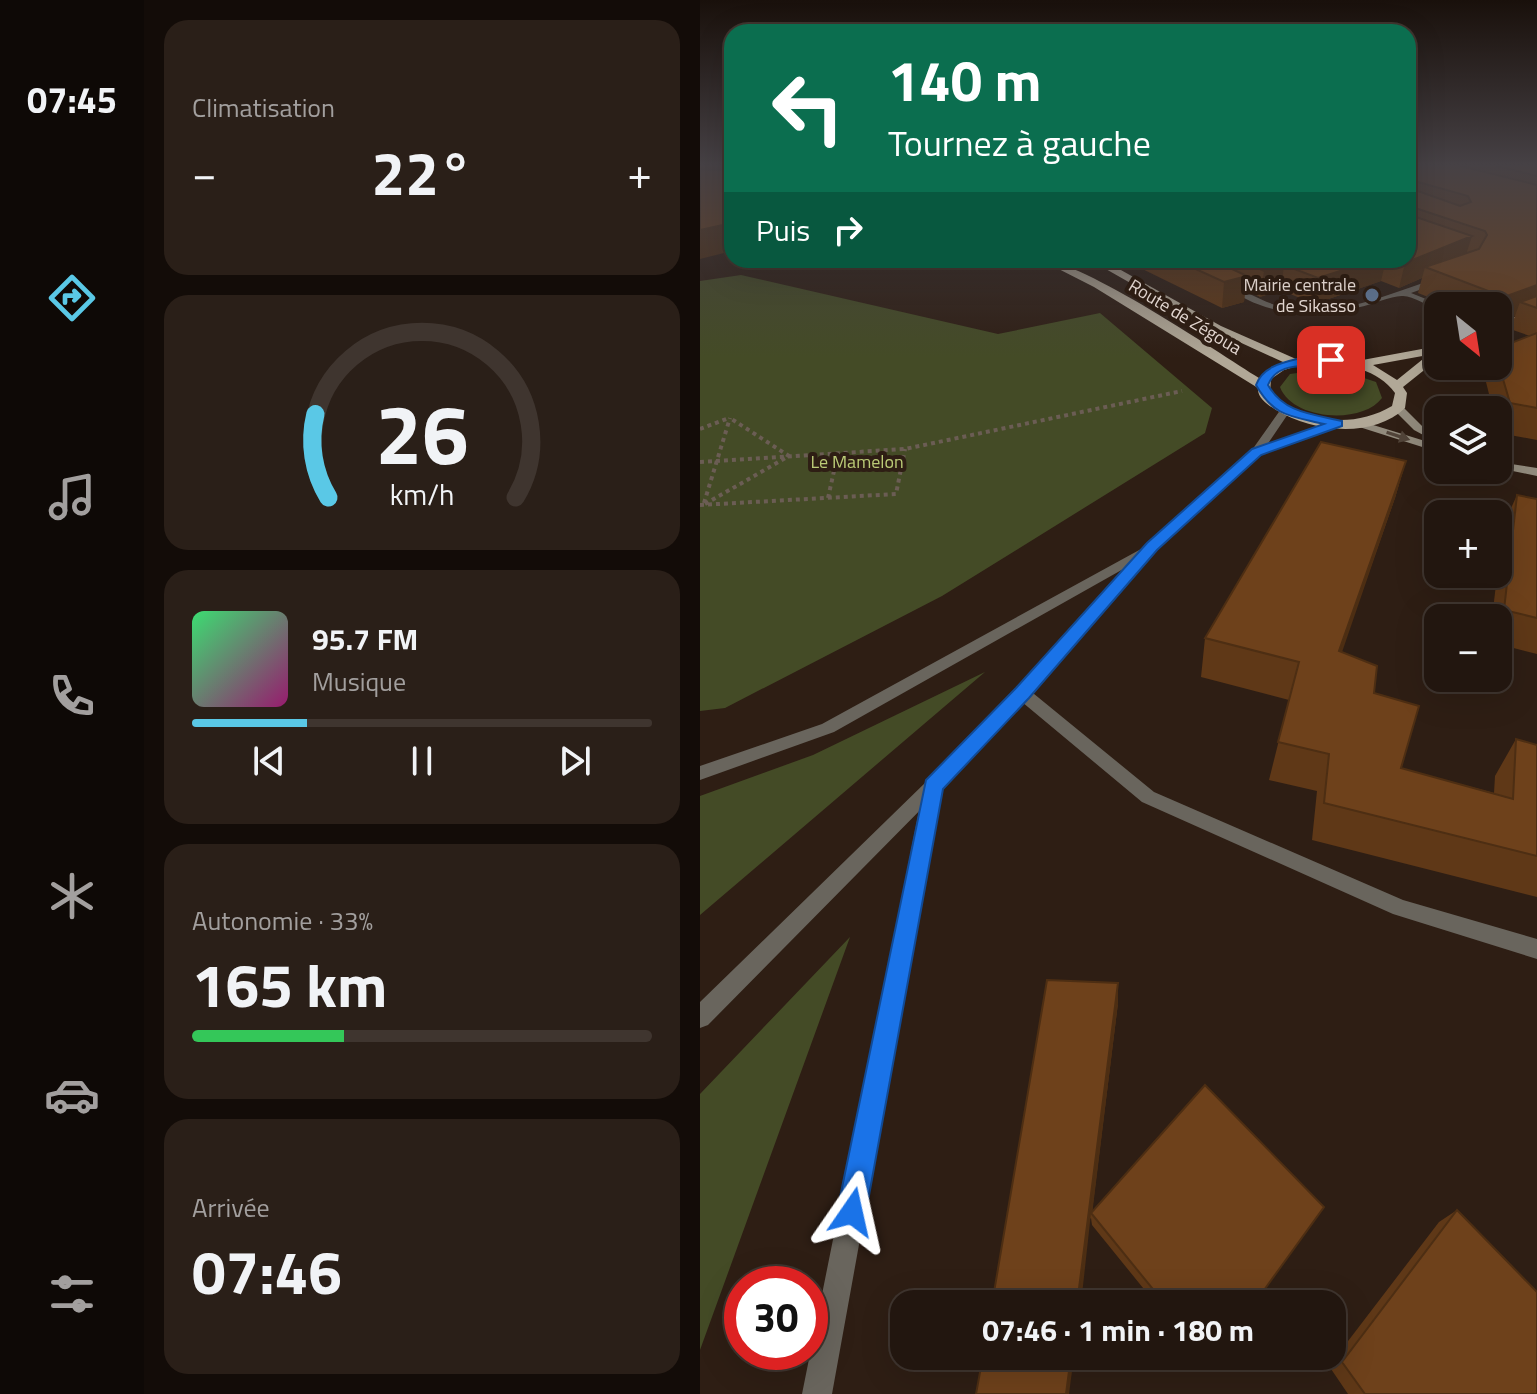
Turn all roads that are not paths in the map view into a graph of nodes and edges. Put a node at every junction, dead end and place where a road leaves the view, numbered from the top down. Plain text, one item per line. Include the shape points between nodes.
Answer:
1 (1063, 268) edge
2 (1111, 268) edge
3 (1455, 274) edge
4 (1234, 278) edge
5 (1404, 293) junction
6 (1424, 301) edge
7 (1537, 312) edge
8 (1512, 322) edge
9 (1424, 353) edge
10 (1294, 362) junction
11 (1424, 363) edge
12 (1358, 365) junction
13 (1262, 385) junction
14 (1397, 386) junction
15 (1398, 408) junction
16 (1285, 411) junction
17 (1357, 423) junction
18 (1338, 424) junction
19 (1424, 432) edge
20 (1424, 445) edge
21 (1256, 452) junction
22 (1512, 468) edge
23 (1537, 472) edge
24 (1152, 547) junction
25 (1022, 693) junction
26 (700, 773) edge
27 (933, 786) junction
28 (1537, 949) edge
29 (700, 1017) edge
30 (817, 1394) edge

1 - 13 main road, Route de Zégoua
2 - 10 main road, Route de Zégoua via 1244,344
3 - 5 street
4 - 5 street via 1219,282 1280,310 1330,311
5 - 6 street
7 - 8 main road
9 - 12 main road
10 - 12 main road
10 - 13 main road via 1272,372
11 - 14 main road
12 - 14 main road
13 - 16 main road, Route de Zégoua via 1272,403
14 - 15 main road
15 - 17 main road
15 - 19 main road
16 - 18 main road
16 - 21 street
17 - 18 main road
17 -> 20 main road
18 - 21 street
21 - 24 street
22 - 23 main road
24 - 25 street
24 - 26 street via 828,728
25 - 27 street
25 - 28 street via 1148,797 1400,908
27 - 29 street
27 - 30 street

